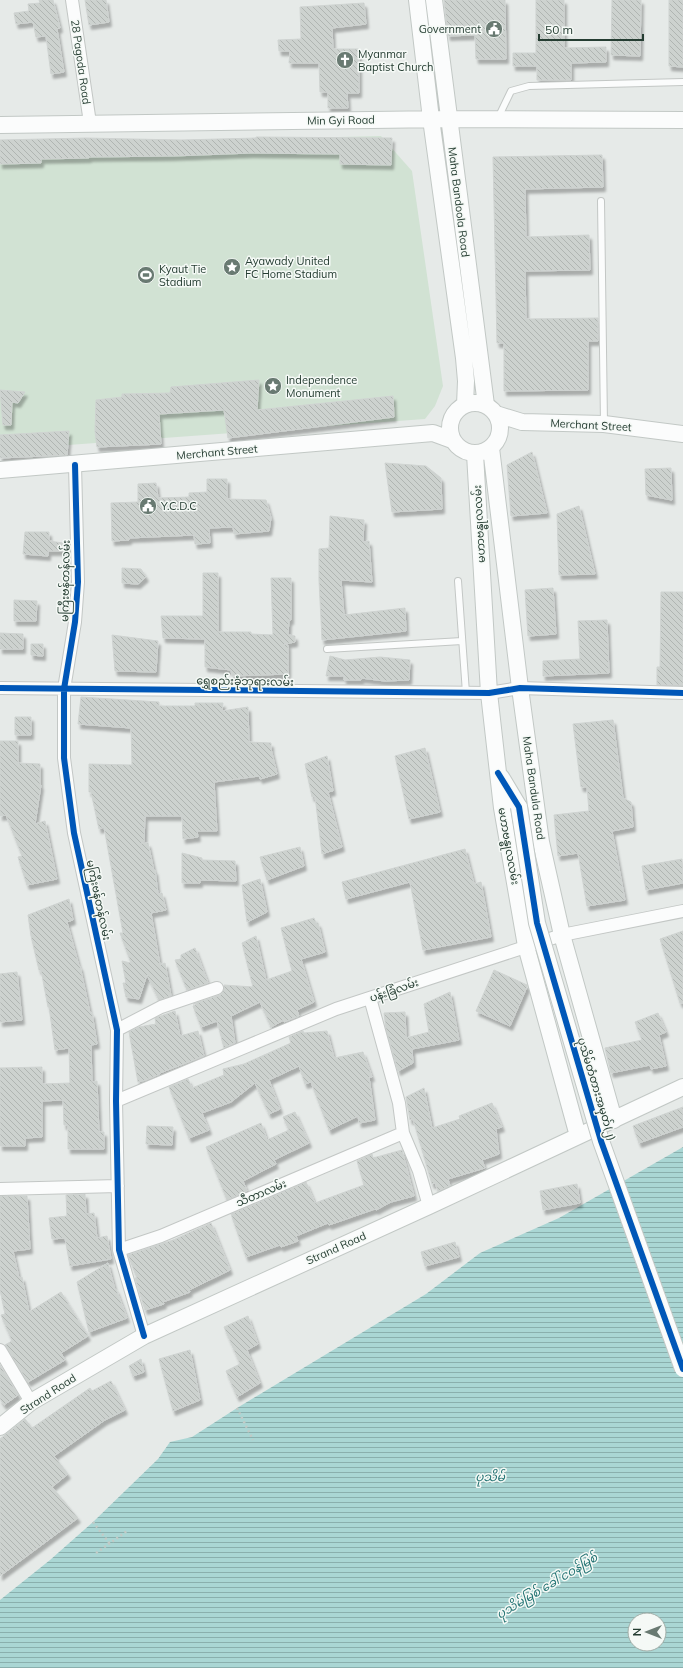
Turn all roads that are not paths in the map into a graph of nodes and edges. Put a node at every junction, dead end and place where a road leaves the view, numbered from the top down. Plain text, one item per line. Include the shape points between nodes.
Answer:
1 (72, 0) edge
2 (417, 0) edge
3 (434, 0) edge
4 (683, 82) edge
5 (431, 119) junction
6 (448, 119) junction
7 (497, 119) junction
8 (683, 120) edge
9 (90, 124) junction
10 (0, 125) edge
11 (601, 201) dead end
12 (465, 405) junction
13 (491, 409) junction
14 (451, 420) junction
15 (522, 422) junction
16 (604, 424) junction
17 (500, 432) junction
18 (433, 433) junction
19 (683, 434) edge
20 (452, 440) junction
21 (491, 448) junction
22 (475, 454) junction
23 (75, 465) junction
24 (0, 470) edge
25 (458, 581) dead end
26 (462, 641) junction
27 (327, 649) dead end
28 (0, 688) edge
29 (520, 688) junction
30 (64, 689) junction
31 (466, 693) junction
32 (489, 693) junction
33 (683, 693) edge
34 (531, 772) junction
35 (498, 773) junction
36 (519, 807) junction
37 (683, 911) edge
38 (562, 935) junction
39 (526, 946) junction
40 (217, 988) dead end
41 (370, 998) junction
42 (117, 1030) junction
43 (683, 1087) edge
44 (116, 1101) junction
45 (614, 1120) junction
46 (403, 1133) junction
47 (578, 1136) junction
48 (118, 1186) junction
49 (0, 1189) edge
50 (429, 1206) junction
51 (119, 1250) junction
52 (144, 1336) junction
53 (0, 1350) edge
54 (683, 1369) edge
55 (31, 1402) junction
56 (0, 1427) edge

1 - 9 street, 28 Pagoda Road
2 - 5 main road, Maha Bandoola Road
3 - 6 main road, Maha Bandoola Road
4 - 7 lane via 529,86 511,91
5 - 6 main road, Min Gyi Road
5 - 9 main road, Min Gyi Road
5 - 12 main road, Maha Bandoola Road via 464,358
6 - 7 main road, Min Gyi Road
6 - 13 main road, Maha Bandoola Road
7 - 8 main road, Min Gyi Road
9 - 10 main road, Min Gyi Road
11 - 16 lane
12 - 13 main road via 472,403
12 - 14 main road via 457,409
13 - 15 main road, Merchant Street
13 - 17 main road via 500,423
14 - 18 main road
14 - 20 main road
15 - 16 main road, Merchant Street
15 - 17 main road, Merchant Street
16 - 19 main road, Merchant Street
17 - 21 main road
18 - 20 main road
18 - 23 main road, Merchant Street
20 - 22 main road via 461,450
21 - 22 main road
21 - 29 main road, Maha Bandula Road
22 - 32 main road, မဟာဗန္ဓုလလမ်း
23 - 24 main road, Merchant Street
23 - 30 street, မကြီးဗန်တန်လမ်း via 78,582 75,622
25 - 26 lane
26 - 27 lane
26 - 31 lane
28 - 30 street, ရွှေစည်းခုံဘုရားလမ်း
29 - 32 street, ရွှေစည်းခုံဘုရားလမ်း
29 - 33 street, ရွှေစည်းခုံဘုရားလမ်း
29 - 34 main road, Maha Bandula Road
30 - 31 street, ရွှေစည်းခုံဘုရားလမ်း
30 - 42 street, မကြီးဗန်တန်လမ်း via 64,758 74,833
31 - 32 street, ရွှေစည်းခုံဘုရားလမ်း
32 - 35 main road, မဟာဗန္ဓုလလမ်း
34 - 36 main road
34 - 38 main road, Maha Bandula Road via 541,842
35 - 36 main road
35 - 39 main road, မဟာဗန္ဓုလလမ်း
36 - 54 main road, ပုသိမ်တံတားအမှတ်(၂), bridge via 536,922 601,1141
37 - 38 street, ပန်းခြံလမ်း
38 - 39 street, ပန်းခြံလမ်း
38 - 45 main road, Maha Bandula Road
39 - 41 street, ပန်းခြံလမ်း
39 - 47 main road, မဟာဗန္ဓုလလမ်း
40 - 42 street via 161,1007
41 - 44 street, ပန်းခြံလမ်း via 336,1009
41 - 46 street via 399,1103
42 - 44 street, မကြီးဗန်တန်လမ်း
43 - 45 main road, Strand Road
44 - 48 street, မကြီးဗန်တန်လမ်း
45 - 47 main road, Strand Road
46 - 50 street via 419,1171
46 - 51 street, သီတာလမ်း via 161,1236
47 - 50 main road, Strand Road
48 - 49 street
48 - 51 street, မကြီးဗန်တန်လမ်း
50 - 52 main road, Strand Road
51 - 52 street, မကြီးဗန်တန်လမ်း
52 - 55 main road, Strand Road
53 - 55 street
55 - 56 main road, Strand Road

